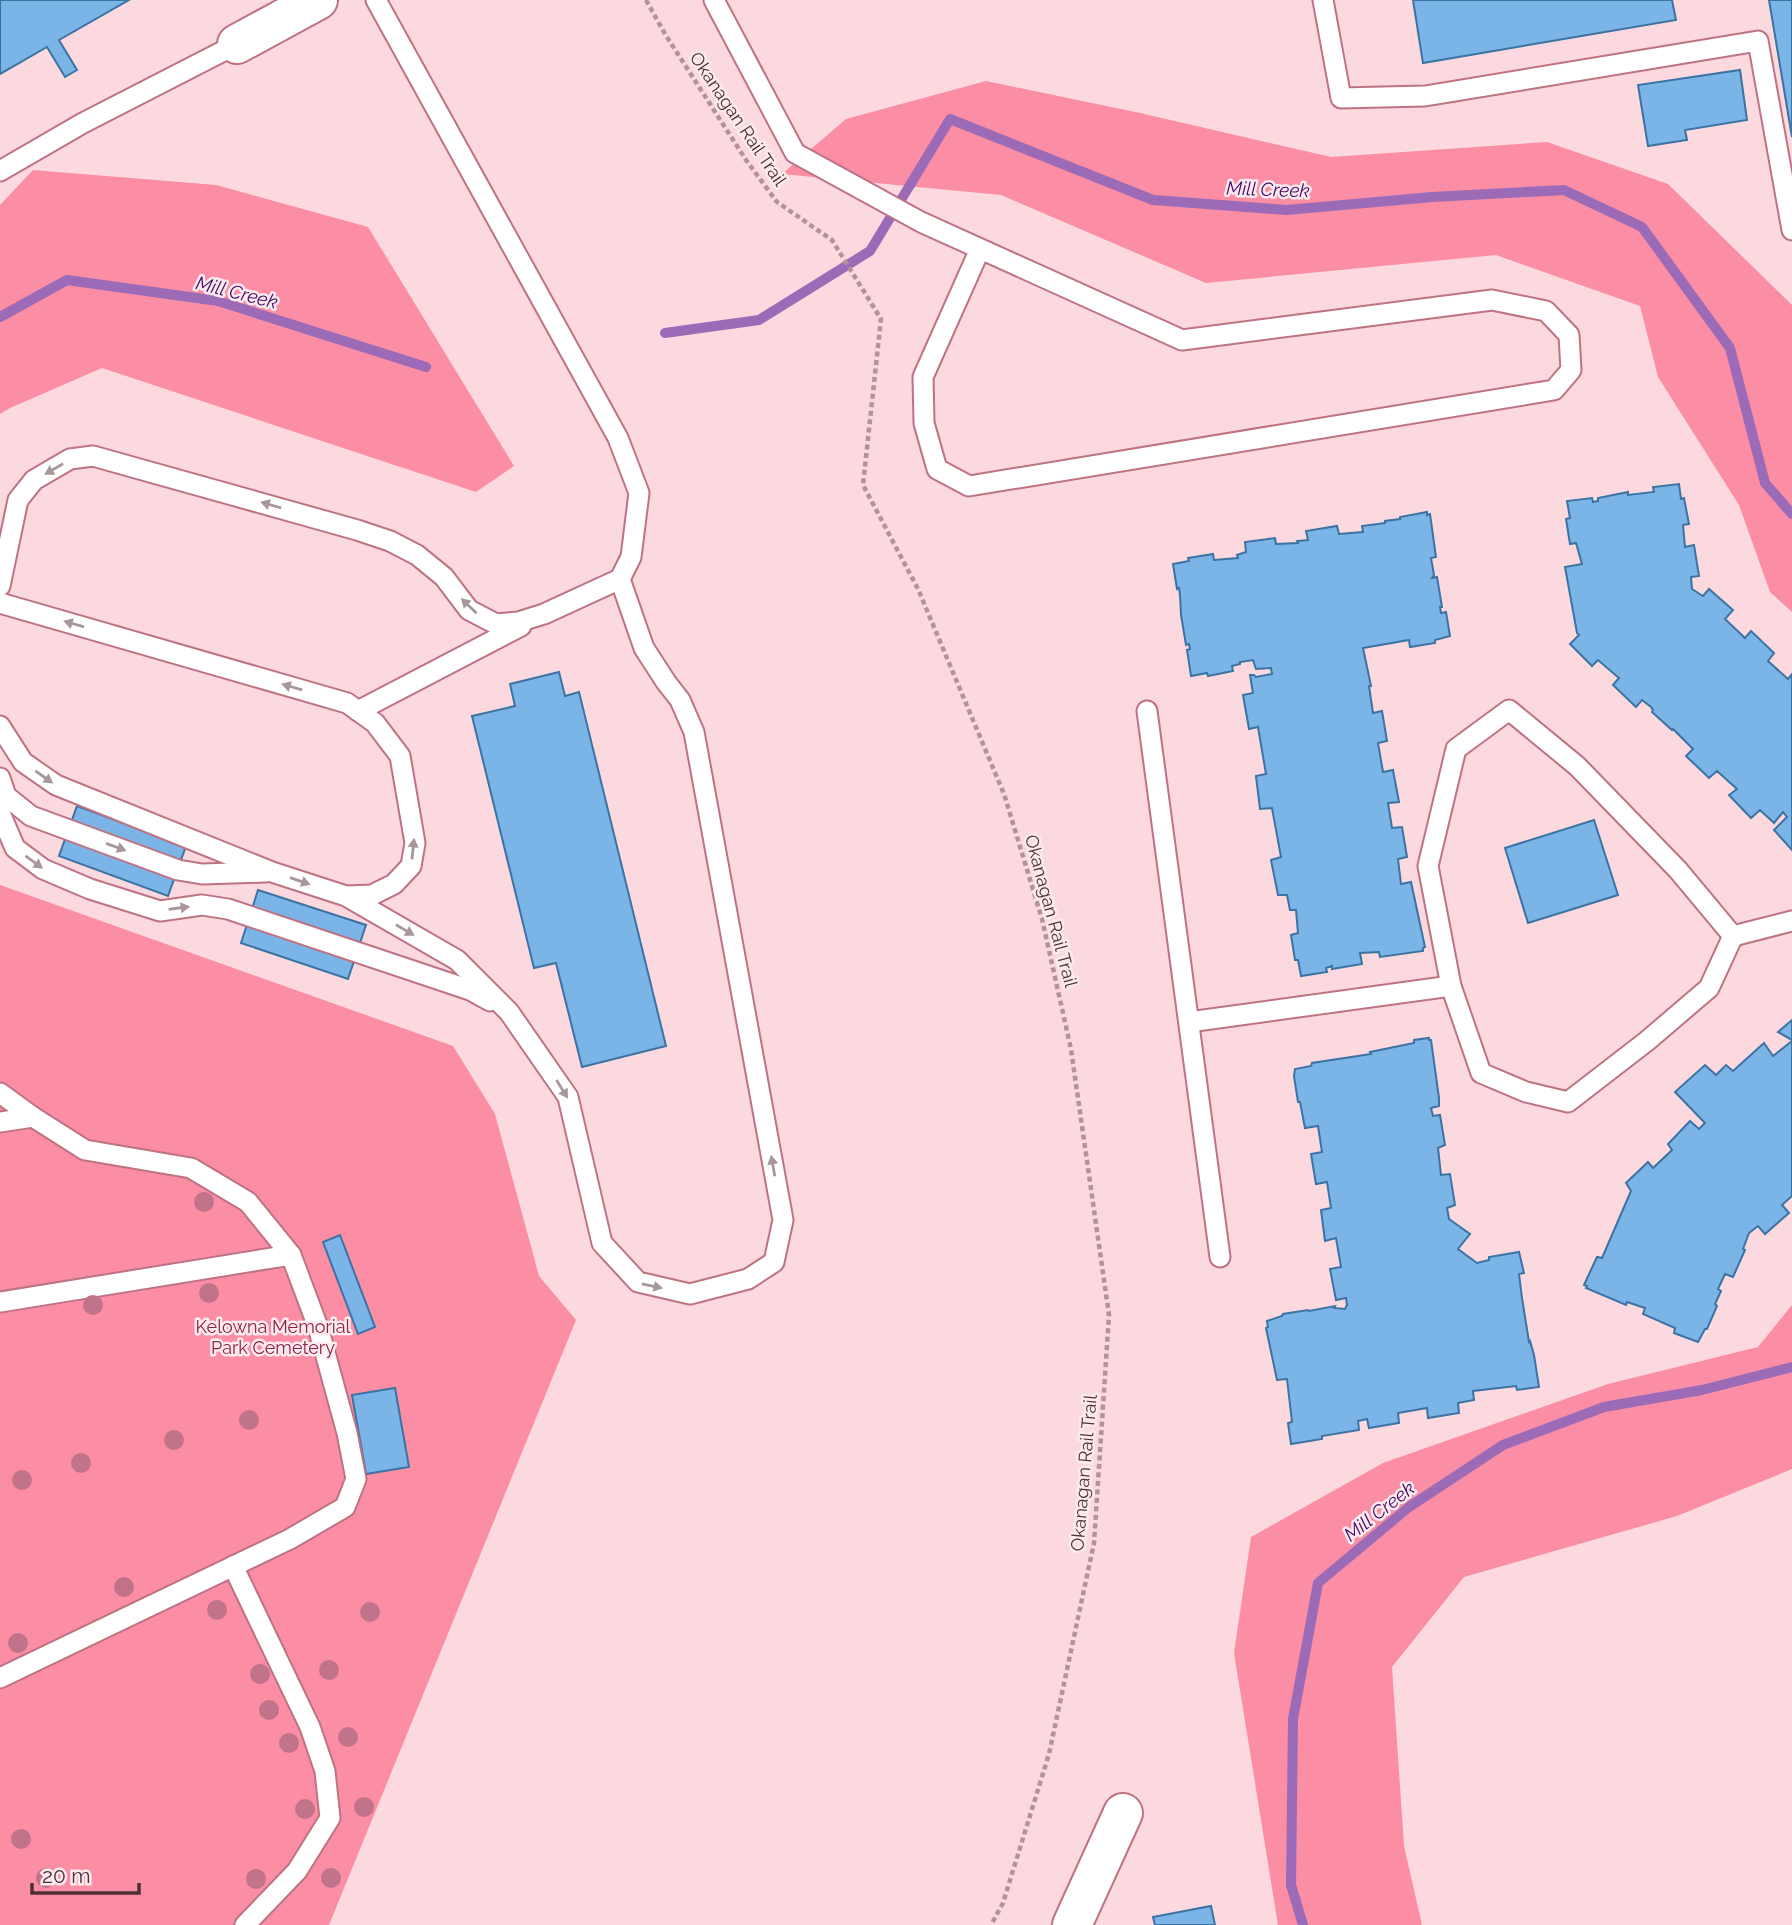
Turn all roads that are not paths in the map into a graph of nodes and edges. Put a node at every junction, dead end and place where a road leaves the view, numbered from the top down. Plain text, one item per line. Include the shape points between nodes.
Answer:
1 (318, 0) edge
2 (376, 0) edge
3 (714, 0) edge
4 (1323, 0) edge
5 (237, 44) joint
6 (0, 171) edge
7 (1792, 230) edge
8 (980, 249) junction
9 (620, 579) junction
10 (0, 586) edge
11 (0, 603) edge
12 (544, 614) junction
13 (358, 711) junction
14 (1147, 711) dead end
15 (0, 726) edge
16 (0, 778) edge
17 (0, 813) edge
18 (272, 872) junction
19 (346, 897) junction
20 (1792, 921) edge
21 (1734, 936) junction
22 (1451, 986) junction
23 (509, 1012) junction
24 (1188, 1022) junction
25 (0, 1093) edge
26 (33, 1117) junction
27 (0, 1122) edge
28 (291, 1255) junction
29 (1220, 1257) dead end
30 (0, 1302) edge
31 (233, 1566) junction
32 (0, 1678) edge
33 (1123, 1813) dead end
34 (246, 1925) edge
35 (1072, 1925) edge

1 - 5 street
2 - 9 lane via 618,438 639,493 631,558
3 - 8 lane via 795,153
4 - 7 lane via 1341,98 1425,96 1758,41
5 - 6 lane
8 - 8 lane via 1182,340 1492,300 1546,311 1569,335 1571,370 1553,390 969,486 936,469 924,423 923,377
9 - 12 lane
23 -> 9 lane via 568,1097 602,1242 638,1282 690,1294 748,1279 774,1262 783,1220 694,732 680,700 644,648
12 -> 10 lane via 496,624 469,610 444,577 390,541 93,456 70,459 34,480 18,500
13 -> 11 lane via 347,703
12 - 13 lane
19 -> 13 lane via 372,895 394,884 411,866 415,843 400,756 375,723
14 - 24 lane
15 -> 18 lane via 23,762 56,785
16 -> 18 lane via 6,796 32,816 178,870
17 -> 23 lane via 15,848 43,869 90,889 160,911 202,905 228,909 470,990
18 -> 19 lane
19 -> 23 lane via 457,960
20 - 21 lane
21 - 22 lane via 1709,989 1568,1102 1481,1073
21 - 22 lane via 1678,870 1577,766 1510,710 1456,749 1428,866
22 - 24 lane
24 - 29 lane
25 - 26 lane
26 - 27 lane
26 - 28 lane via 85,1150 191,1168 248,1202
28 - 30 lane
28 - 31 lane via 318,1327 356,1479 345,1507
31 - 32 lane
31 - 34 lane via 310,1727 325,1771 330,1818 297,1871
33 - 35 street

